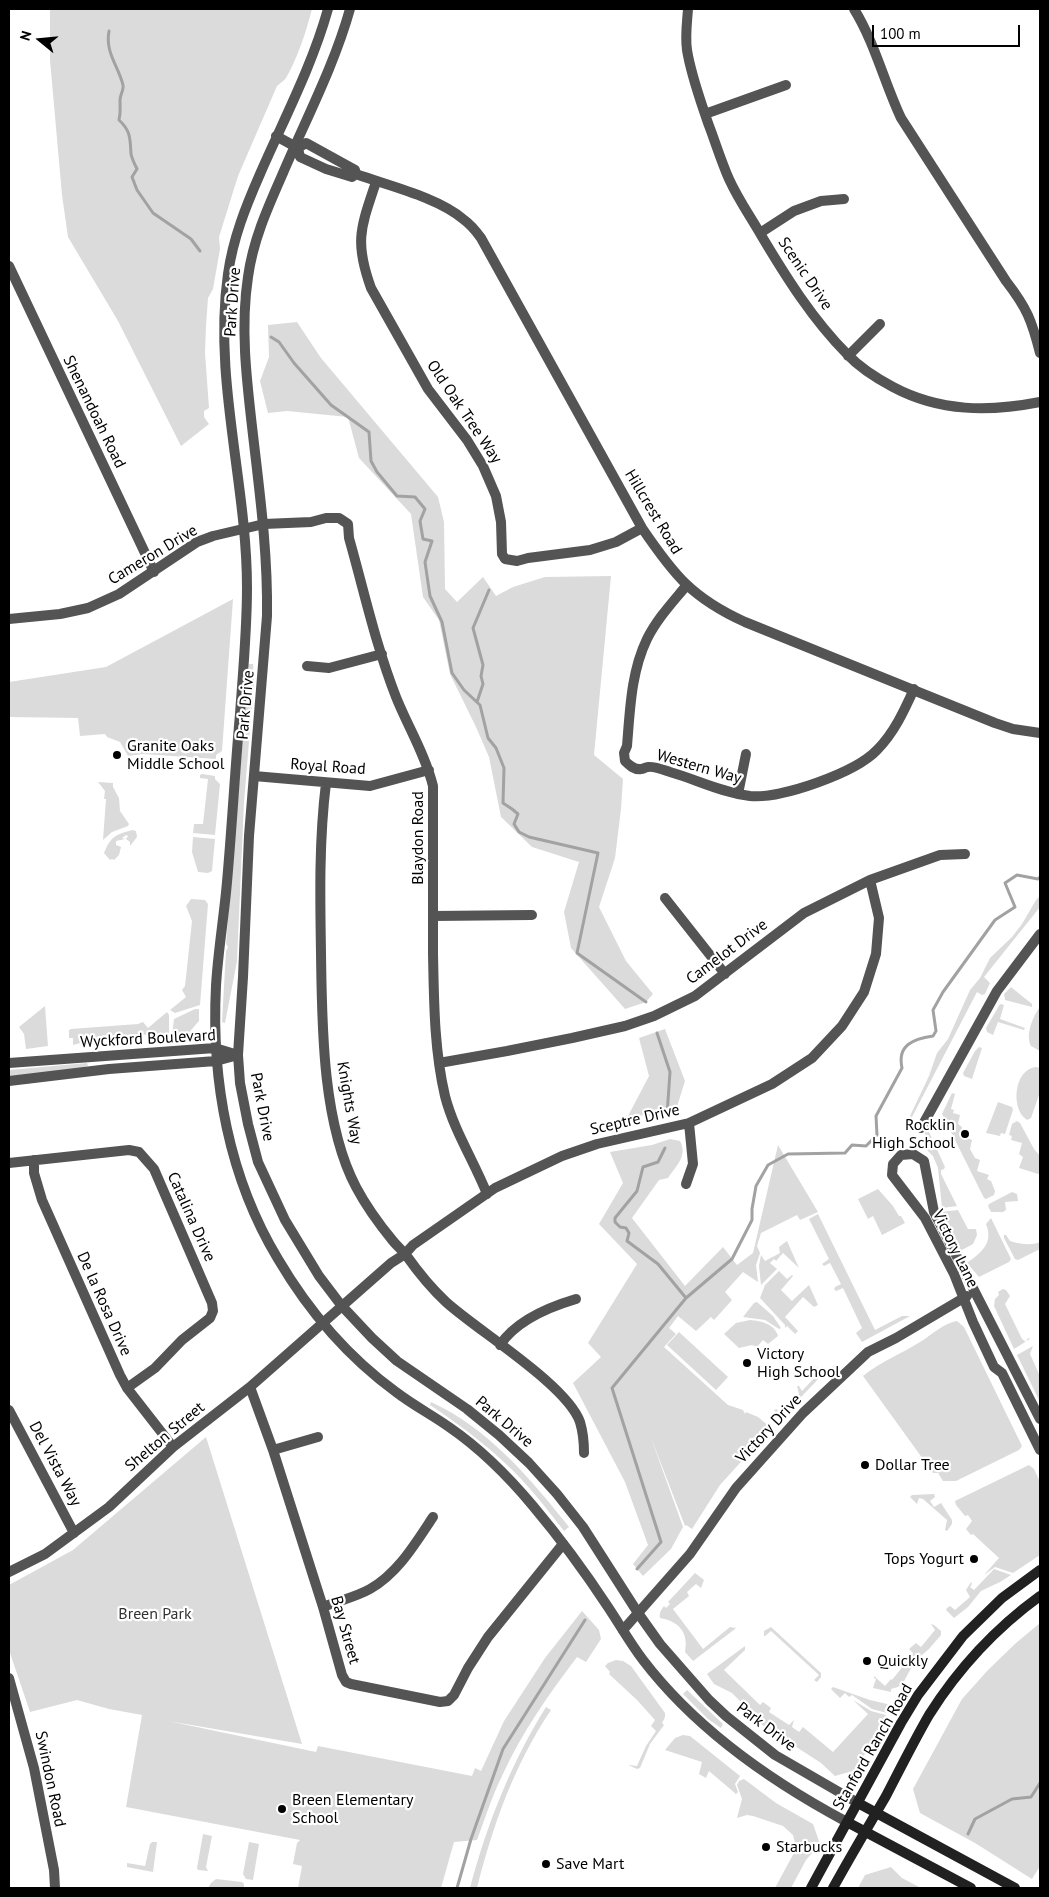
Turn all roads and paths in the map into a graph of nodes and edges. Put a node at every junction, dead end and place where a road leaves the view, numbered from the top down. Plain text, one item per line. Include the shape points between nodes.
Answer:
1 (328, 9) edge
2 (350, 9) edge
3 (688, 9) edge
4 (854, 9) edge
5 (786, 85) dead end
6 (705, 114) junction
7 (276, 136) junction
8 (296, 147) junction
9 (336, 159) junction
10 (331, 170) junction
11 (356, 174) junction
12 (376, 182) junction
13 (844, 199) dead end
14 (760, 233) junction
15 (10, 271) edge
16 (880, 324) dead end
17 (1040, 353) edge
18 (848, 356) junction
19 (1040, 402) edge
20 (259, 525) junction
21 (642, 528) junction
22 (243, 529) junction
23 (154, 572) junction
24 (686, 586) junction
25 (9, 619) edge
26 (382, 654) junction
27 (307, 666) dead end
28 (914, 689) junction
29 (1040, 733) edge
30 (746, 754) dead end
31 (429, 770) junction
32 (254, 776) junction
33 (326, 783) junction
34 (738, 794) junction
35 (965, 854) dead end
36 (870, 880) junction
37 (665, 898) dead end
38 (532, 915) dead end
39 (433, 916) junction
40 (1040, 934) edge
41 (725, 974) junction
42 (215, 1048) junction
43 (238, 1055) junction
44 (216, 1062) junction
45 (9, 1063) edge
46 (439, 1063) junction
47 (9, 1081) edge
48 (689, 1123) junction
49 (922, 1128) dead end
50 (34, 1160) junction
51 (9, 1163) edge
52 (686, 1184) dead end
53 (486, 1194) junction
54 (405, 1254) junction
55 (975, 1292) junction
56 (963, 1298) junction
57 (576, 1299) dead end
58 (342, 1305) junction
59 (333, 1313) joint
60 (323, 1321) junction
61 (500, 1345) junction
62 (250, 1386) junction
63 (127, 1388) junction
64 (9, 1410) edge
65 (1040, 1419) edge
66 (318, 1437) dead end
67 (173, 1447) junction
68 (273, 1450) junction
69 (1040, 1450) edge
70 (584, 1453) dead end
71 (433, 1518) dead end
72 (74, 1533) junction
73 (563, 1544) junction
74 (1040, 1570) edge
75 (9, 1572) edge
76 (1040, 1596) edge
77 (323, 1607) junction
78 (638, 1613) junction
79 (623, 1630) junction
80 (9, 1678) edge
81 (858, 1803) junction
82 (875, 1813) junction
83 (848, 1822) junction
84 (865, 1830) junction
85 (55, 1888) edge
86 (811, 1888) edge
87 (833, 1888) edge
88 (971, 1888) edge
89 (1015, 1888) edge

1 - 7 street, Park Drive via 309,65
2 - 8 street, Park Drive via 325,80
3 - 6 street, Scenic Drive via 687,50
4 - 17 street via 873,42 901,118 1022,301 1032,322
5 - 6 street
6 - 14 street, Scenic Drive via 729,179
7 - 8 street
7 - 22 street, Park Drive via 244,209 228,274 224,329 226,380
8 - 9 street, Hillcrest Road via 306,143
8 - 10 street, Hillcrest Road via 300,157
8 - 20 street, Park Drive via 264,216 248,277 244,345
9 - 10 street
9 - 11 street, Hillcrest Road via 355,170
10 - 11 street, Hillcrest Road via 352,177
11 - 12 street, Hillcrest Road
12 - 21 street, Hillcrest Road via 439,204 463,219 482,238
12 - 21 street, Old Oak Tree Way via 361,236 360,249 366,275 428,389 484,466 496,496 505,559 517,561 590,550 616,542
13 - 14 street via 821,201 794,210
14 - 18 street, Scenic Drive via 816,318
15 - 23 street, Shenandoah Road
16 - 18 street
18 - 19 street, Scenic Drive via 894,387 924,400 953,407 998,408
20 - 22 street, Cameron Drive
20 - 26 street, Blaydon Road via 332,518 348,524 349,538
20 - 32 street, Park Drive via 268,580
21 - 24 street, Hillcrest Road
22 - 23 street, Cameron Drive via 198,542
22 - 42 street, Park Drive via 246,632 216,984
23 - 25 street, Cameron Drive via 119,594 88,608
24 - 28 street, Hillcrest Road via 731,616
24 - 34 street, Western Way via 655,626 641,656 632,691 624,761 636,769 647,766
26 - 27 street via 329,668
26 - 31 street, Blaydon Road via 396,697
28 - 29 street, Hillcrest Road via 1004,726
28 - 34 street, Western Way via 892,732 864,760 791,791 767,796
30 - 34 street
31 - 33 street, Royal Road via 370,786
31 - 39 street, Blaydon Road via 433,786
32 - 33 street, Royal Road
32 - 43 street, Park Drive
33 - 54 street, Knights Way via 319,879 322,1008 333,1120 355,1187 377,1221
35 - 36 street, Camelot Drive via 940,855
36 - 41 street, Camelot Drive via 804,913
36 - 48 street, Sceptre Drive via 878,918 876,954 864,992 842,1026 812,1058 792,1072
37 - 41 street
38 - 39 street
39 - 46 street, Blaydon Road via 434,1015
40 - 49 street via 997,991
41 - 46 street, Camelot Drive via 695,996 625,1026
42 - 43 street, Wyckford Boulevard
42 - 44 street, Park Drive
42 - 45 street, Wyckford Boulevard
43 - 44 street, Wyckford Boulevard
43 - 58 street, Park Drive via 246,1116 258,1162 300,1246
44 - 47 street, Wyckford Boulevard
44 - 60 street, Park Drive via 227,1128 248,1198 279,1260
46 - 53 street, Blaydon Road via 456,1127
48 - 52 street via 693,1164
48 - 53 street, Sceptre Drive via 579,1149
50 - 51 street, Catalina Drive
50 - 63 street, De la Rosa Drive via 34,1173 42,1200 109,1355
50 - 63 street, Catalina Drive via 129,1150 139,1152 154,1169 212,1303 210,1318 182,1340 155,1368
53 - 54 street, Sceptre Drive
54 - 58 street, Sceptre Drive
54 - 61 street, Knights Way via 445,1301
55 - 56 street, Victory Drive
55 - 56 street, Victory Lane via 934,1212 924,1161 913,1154 901,1156 893,1164 892,1175 925,1218
55 - 65 street, Victory Lane
56 - 69 street, Victory Lane via 994,1366 1002,1373
56 - 78 street, Victory Drive via 868,1352 803,1413 736,1488 690,1554
57 - 61 street via 554,1305 506,1336
58 - 59 street, Sceptre Drive
58 - 78 street, Park Drive via 398,1361 467,1409 529,1463 583,1527
59 - 60 street, Shelton Street
60 - 62 street, Shelton Street
60 - 73 street, Park Drive via 354,1357 381,1380 482,1453 511,1480
61 - 70 street, Knights Way via 540,1376 572,1408 580,1421
62 - 67 street, Shelton Street
62 - 68 street, Bay Street
63 - 67 street, De la Rosa Drive
64 - 72 street, Del Vista Way
66 - 68 street
67 - 72 street, Shelton Street via 109,1506
68 - 77 street, Bay Street
71 - 77 street via 390,1576 369,1590
72 - 75 street, Shelton Street via 44,1554
73 - 77 street, Bay Street via 488,1637 448,1701 346,1682
73 - 79 street, Park Drive
74 - 81 main road, Stanford Ranch Road via 1002,1598 963,1636 918,1695
76 - 82 main road, Stanford Ranch Road via 999,1630 954,1679 929,1716
78 - 79 street, Victory Drive
78 - 81 street, Park Drive via 683,1671 726,1716 775,1755
79 - 83 street, Park Drive via 641,1657 688,1711 766,1774
80 - 85 street, Swindon Road via 34,1768
81 - 82 main road, Park Drive
81 - 83 main road, Stanford Ranch Road
82 - 84 main road, Stanford Ranch Road
82 - 89 main road, Park Drive
83 - 84 main road, Park Drive
83 - 86 main road, Stanford Ranch Road
84 - 87 main road, Stanford Ranch Road
84 - 88 main road, Park Drive

